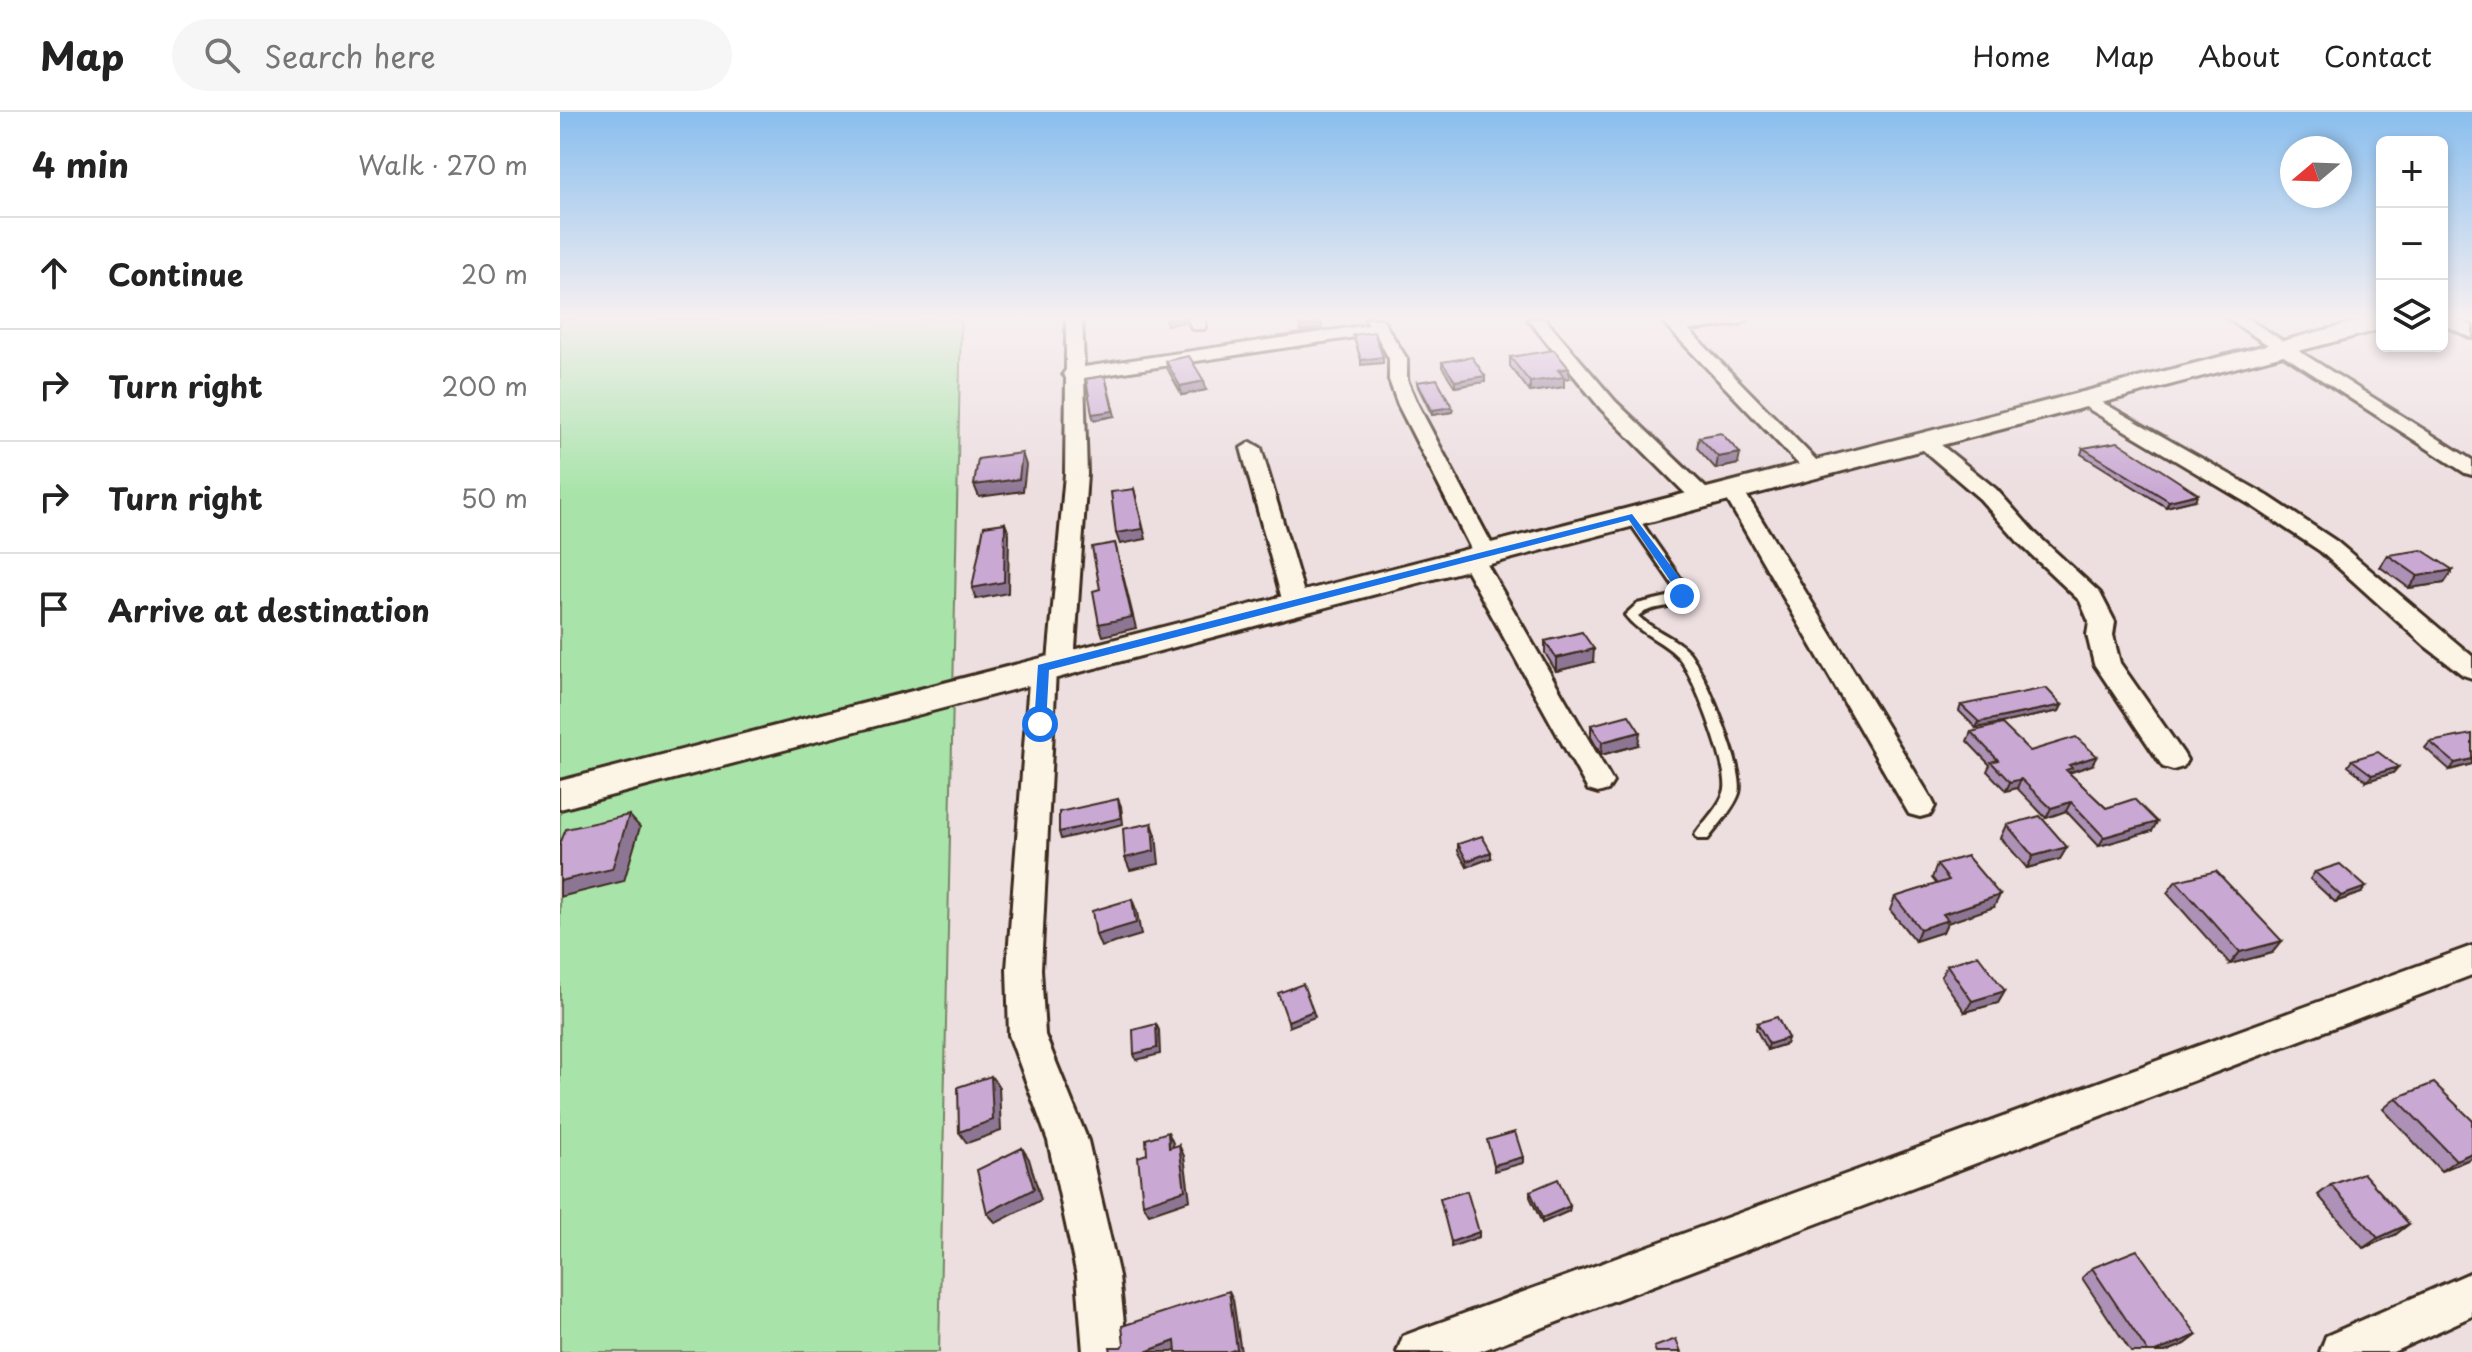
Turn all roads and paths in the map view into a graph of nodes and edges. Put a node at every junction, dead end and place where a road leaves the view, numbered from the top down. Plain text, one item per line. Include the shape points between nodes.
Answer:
1 (1072, 377) edge
2 (1398, 377) edge
3 (1584, 377) edge
4 (1724, 377) edge
5 (2167, 377) edge
6 (2327, 377) edge
7 (2084, 398) junction
8 (1923, 440) junction
9 (1251, 448) dead end
10 (1813, 468) junction
11 (2472, 469) edge
12 (1733, 491) junction
13 (1703, 498) junction
14 (1632, 517) junction
15 (1478, 556) junction
16 (1295, 603) junction
17 (1052, 665) junction
18 (2472, 669) edge
19 (2173, 760) dead end
20 (1598, 782) dead end
21 (560, 795) edge
22 (1920, 806) dead end
23 (1703, 835) dead end
24 (2472, 960) edge
25 (2472, 1294) edge
26 (1105, 1352) edge
27 (1419, 1352) edge
28 (2342, 1352) edge

1 - 17 street via 1076,474
2 - 15 street
3 - 13 street
4 - 10 street
5 - 7 street
6 - 11 street
7 - 8 street
7 - 18 street via 2328,546
8 - 10 street
8 - 19 street via 1988,494 2091,598 2102,622 2107,664
9 - 16 street
10 - 12 street
12 - 13 street
12 - 22 street
13 - 14 street
14 - 15 street
14 - 23 lane via 1682,596 1641,607 1631,615 1687,658 1733,779 1732,793
15 - 16 street
15 - 20 street
16 - 17 street
17 - 21 street
17 - 26 street via 1024,969 1027,1035 1068,1141 1098,1276
24 - 27 street
25 - 28 street

